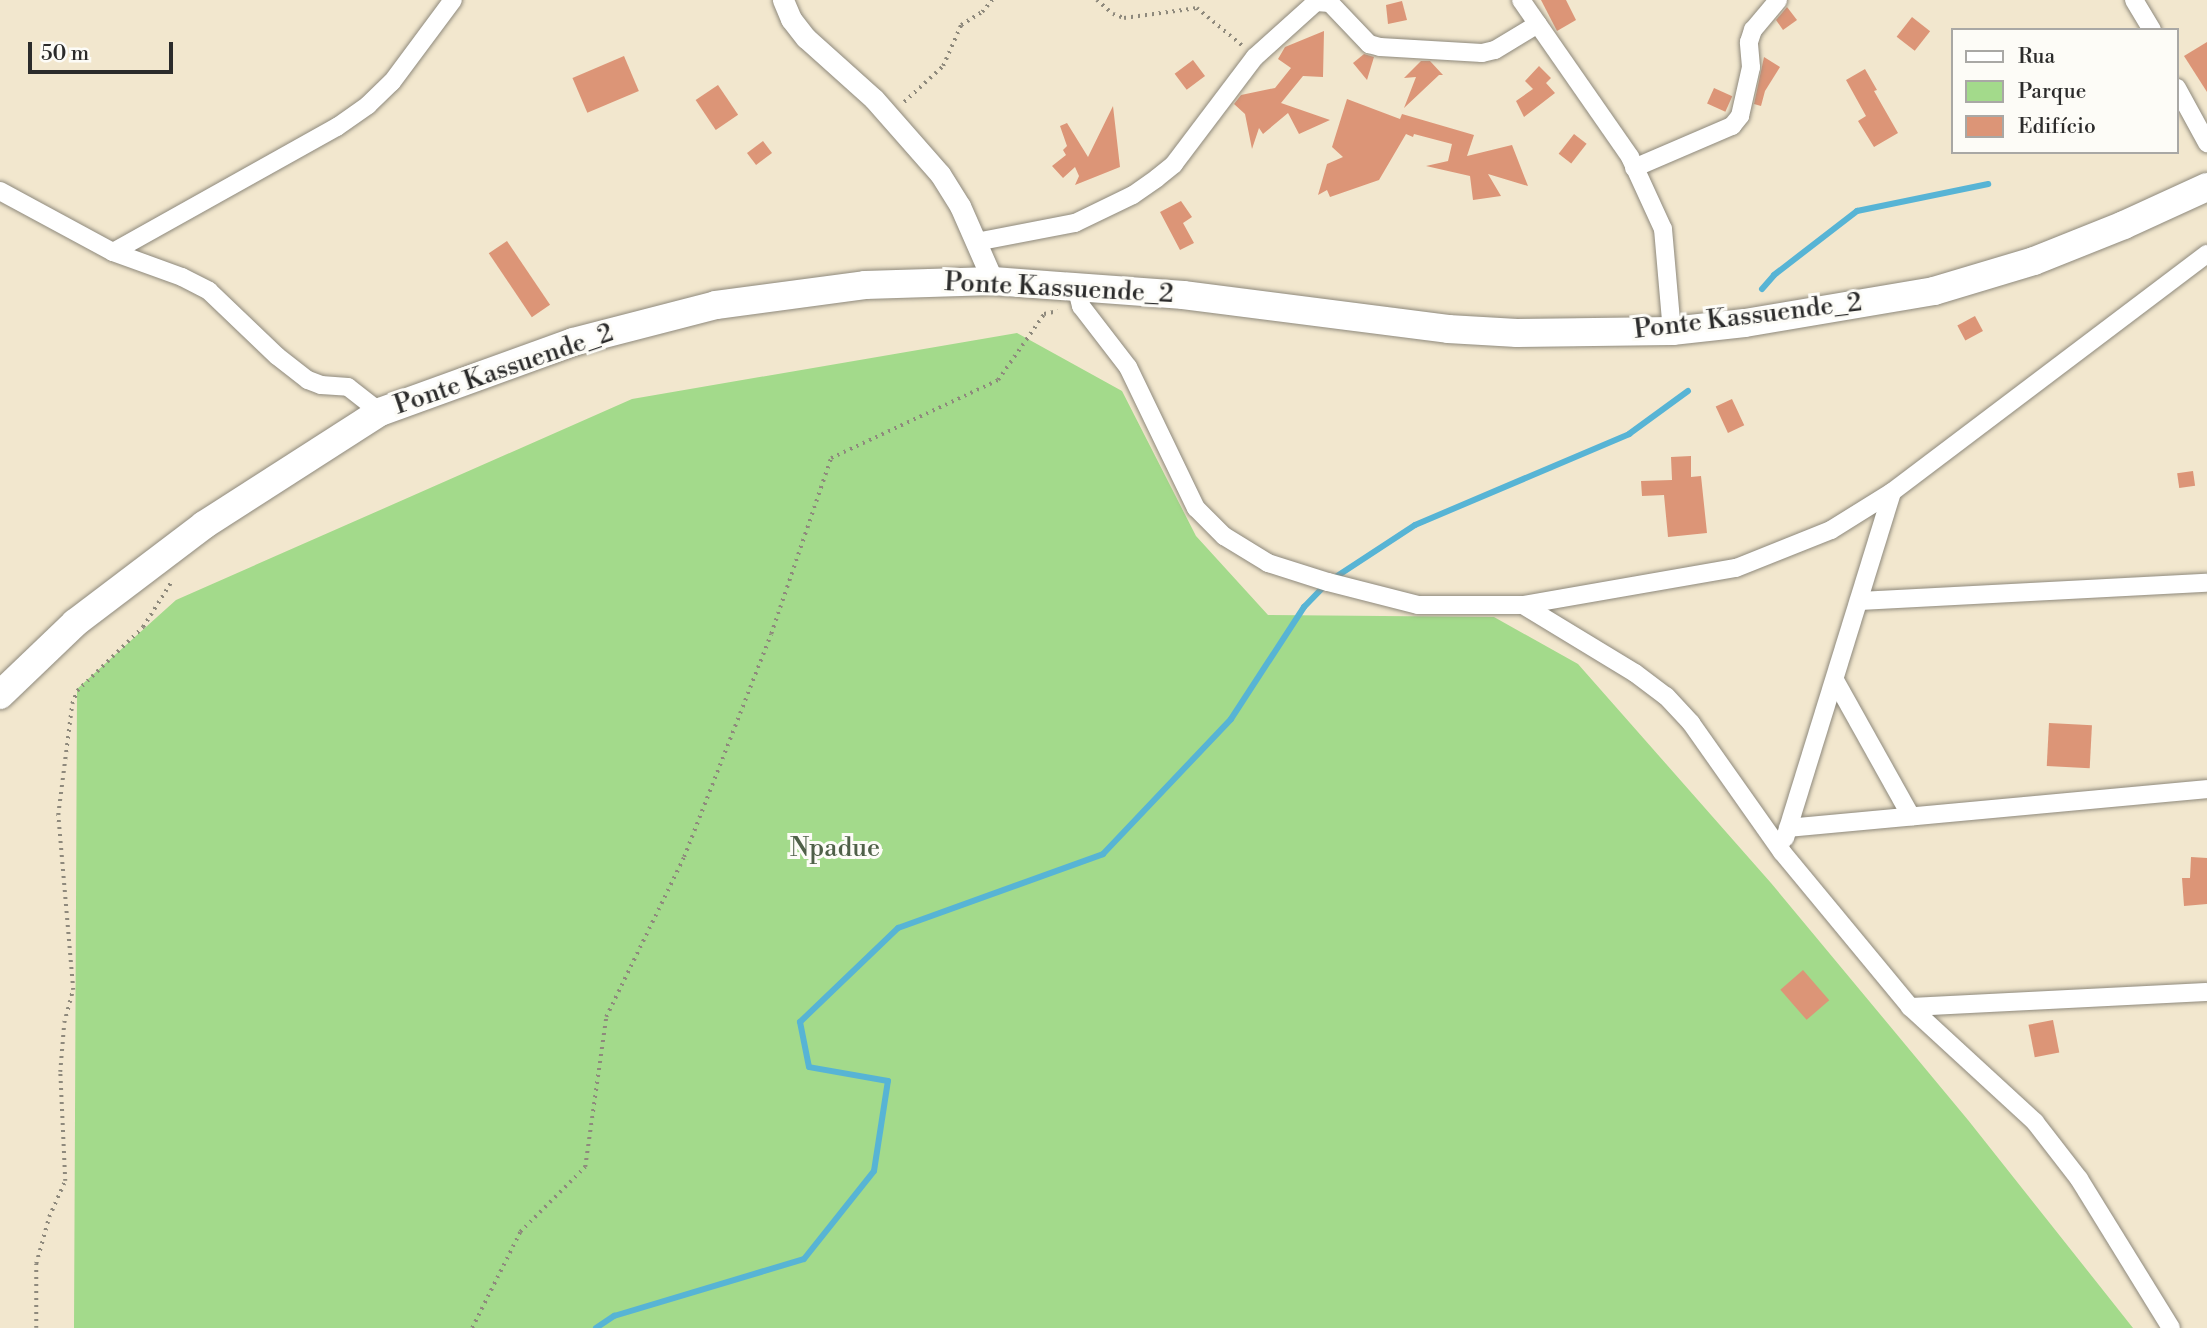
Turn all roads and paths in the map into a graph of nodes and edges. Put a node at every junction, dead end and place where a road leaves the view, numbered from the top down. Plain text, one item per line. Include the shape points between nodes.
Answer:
1 (453, 0) edge
2 (783, 0) edge
3 (992, 0) edge
4 (1097, 0) edge
5 (1521, 0) edge
6 (1778, 0) edge
7 (2134, 0) edge
8 (1538, 24) junction
9 (2151, 28) edge
10 (1255, 57) junction
11 (2179, 92) edge
12 (888, 116) junction
13 (2207, 143) edge
14 (1633, 168) junction
15 (2207, 187) edge
16 (0, 191) edge
17 (976, 242) junction
18 (113, 252) junction
19 (2207, 254) edge
20 (993, 281) junction
21 (1079, 296) junction
22 (1672, 331) junction
23 (380, 412) junction
24 (1892, 492) junction
25 (178, 570) dead end
26 (2207, 583) edge
27 (1859, 601) junction
28 (1522, 605) junction
29 (1836, 682) junction
30 (0, 695) edge
31 (2207, 789) edge
32 (1911, 816) junction
33 (1788, 828) junction
34 (1782, 852) junction
35 (2207, 992) edge
36 (1910, 1007) junction
37 (36, 1328) edge
38 (472, 1328) edge
39 (2171, 1328) edge

1 - 18 street via 392,82 368,105 337,127
2 - 12 street via 806,38
3 - 12 path via 961,25 943,66
4 - 10 path via 1124,18 1197,8
5 - 8 street
6 - 14 street via 1753,30 1748,49 1751,67 1740,116 1732,126
7 - 9 street
8 - 10 street via 1482,53 1380,47 1370,44 1324,1 1316,2
8 - 14 street via 1630,157
10 - 17 street via 1174,164 1133,195 1075,223
11 - 13 street
12 - 17 street via 952,190
14 - 22 street via 1663,229
15 - 22 highway, Ponte Kassuende_2 via 2034,261 1934,290
16 - 18 street
17 - 20 street
18 - 23 street via 209,291 308,380 348,387
19 - 24 street
20 - 21 highway, Ponte Kassuende_2
20 - 23 highway, Ponte Kassuende_2 via 865,285 716,305 573,342
21 - 22 highway, Ponte Kassuende_2 via 1182,295 1448,329
21 - 28 street via 1128,367 1196,508 1224,536 1268,562 1418,604
21 - 38 path via 1044,314 998,380 831,458 771,634 684,857 606,1017 585,1167 520,1232
23 - 30 highway, Ponte Kassuende_2 via 204,524 75,623
24 - 27 street
24 - 28 street via 1831,530 1736,568
25 - 37 path via 143,627 77,691 72,704 58,815 73,990 64,1023 60,1072 65,1181 36,1264
26 - 27 street
27 - 29 street
28 - 34 street via 1666,696 1691,723
29 - 32 street
29 - 33 street
31 - 32 street
32 - 33 street
33 - 34 street
34 - 36 street
35 - 36 street
36 - 39 street via 2035,1122 2080,1179

